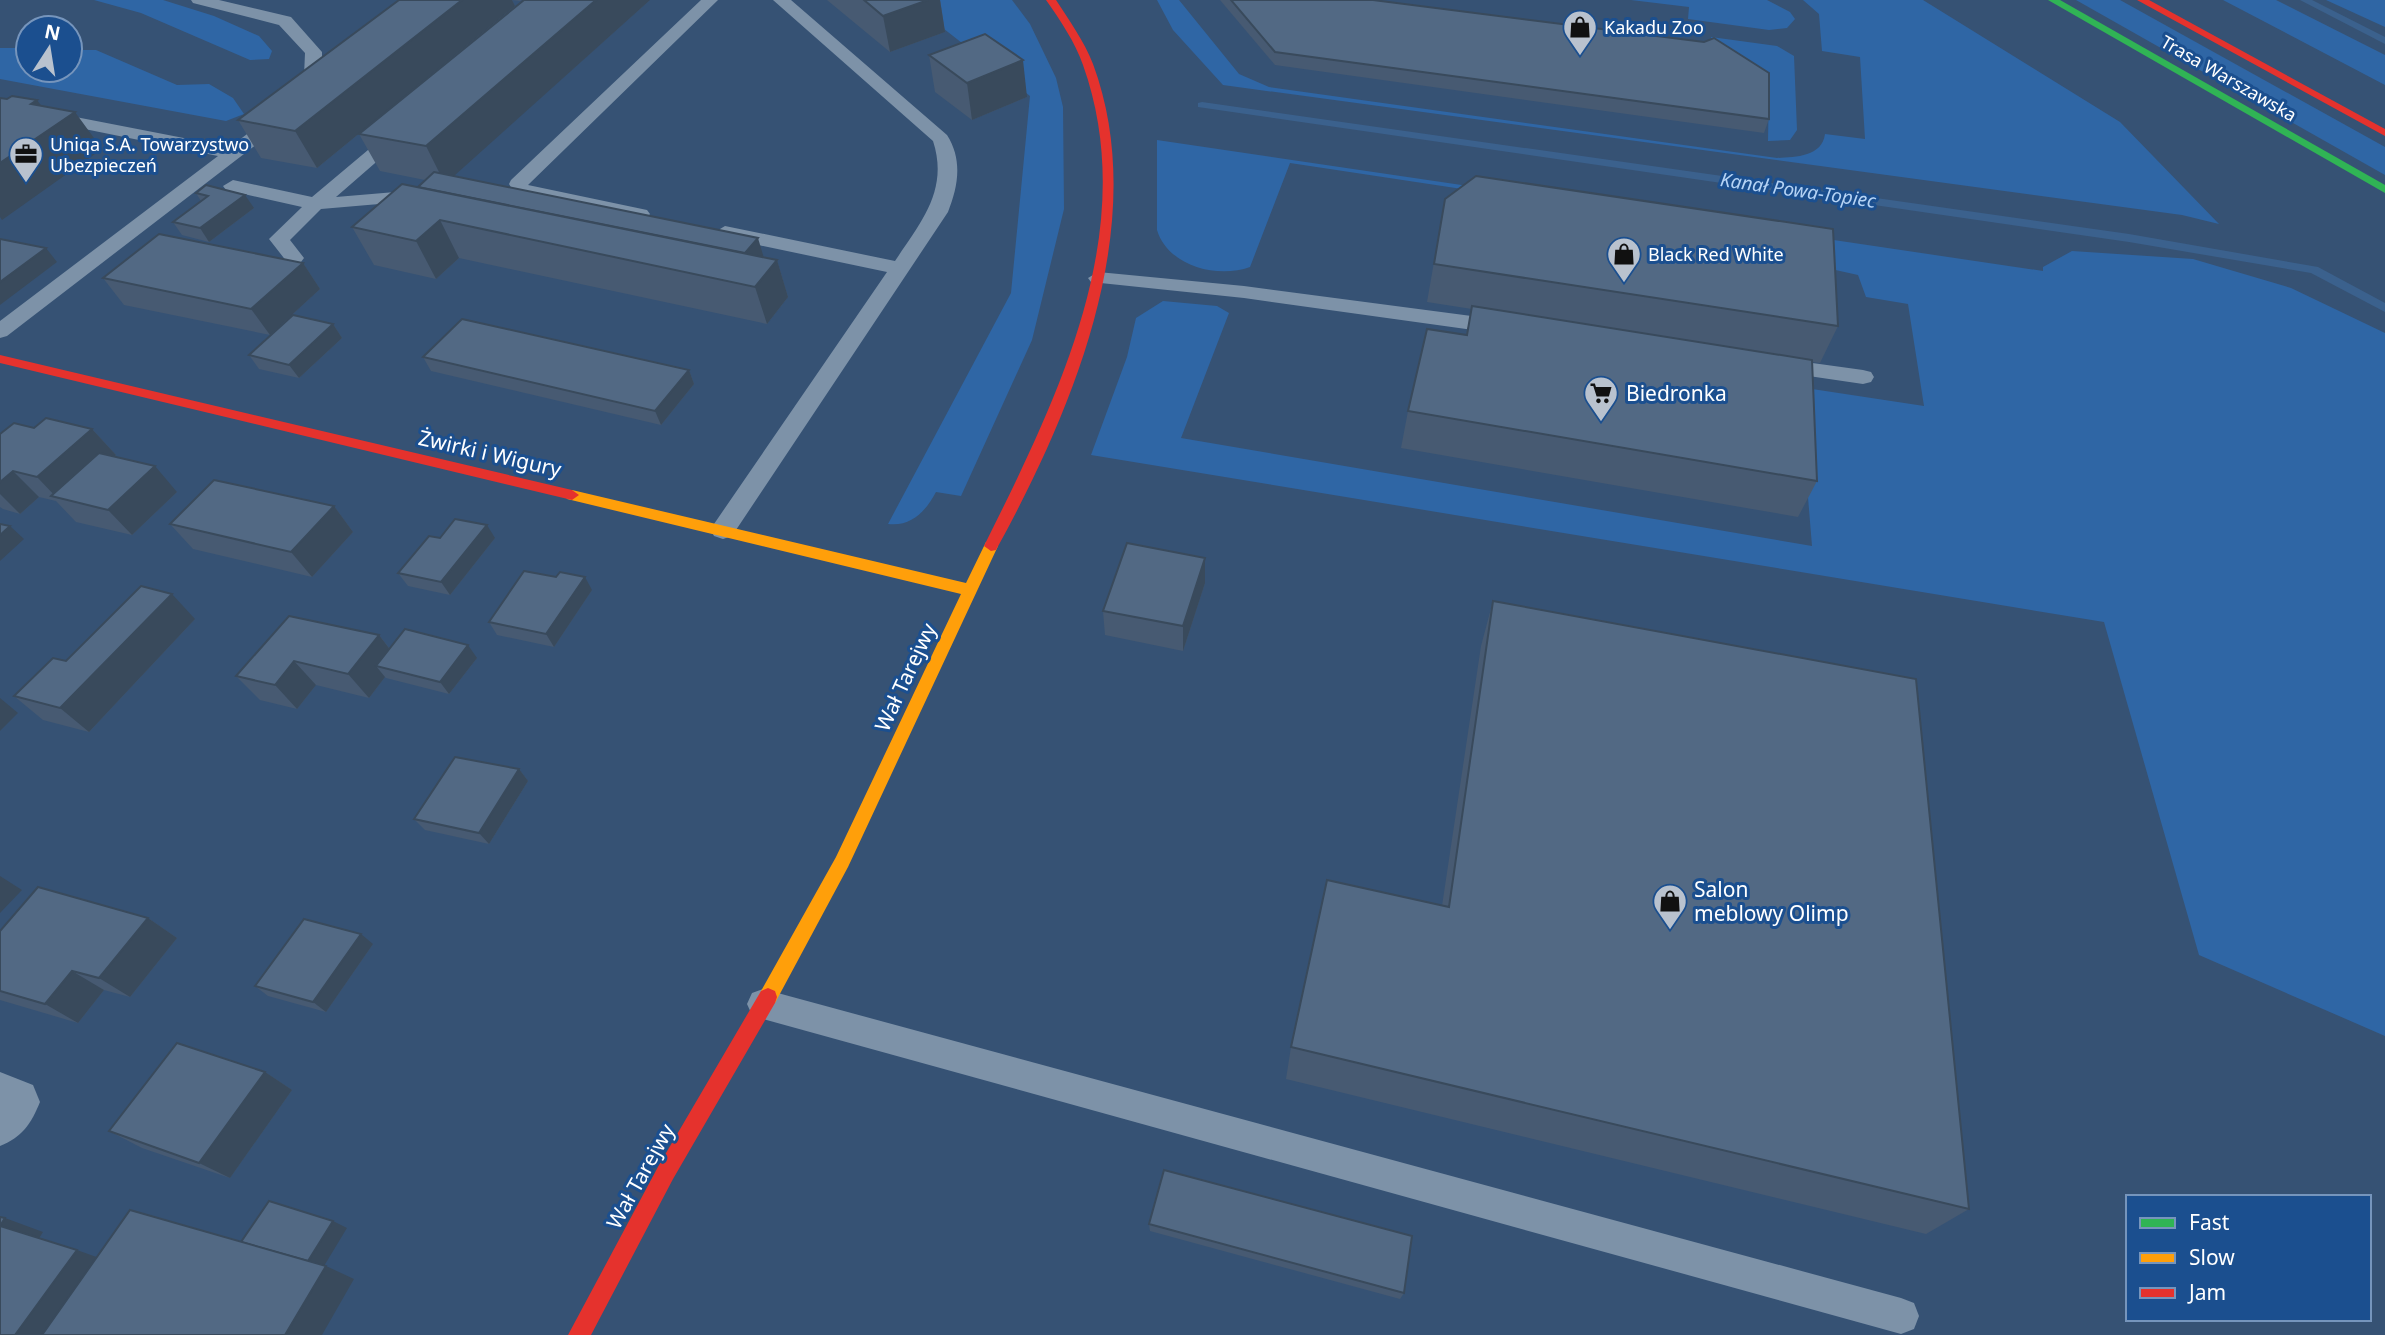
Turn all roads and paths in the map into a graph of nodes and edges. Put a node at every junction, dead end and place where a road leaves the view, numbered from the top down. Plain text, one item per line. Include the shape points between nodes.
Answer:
1 (198, 0) edge
2 (710, 0) edge
3 (781, 0) edge
4 (1051, 0) edge
5 (2053, 0) edge
6 (2142, 0) edge
7 (30, 113) edge
8 (410, 124) edge
9 (2385, 133) edge
10 (233, 153) junction
11 (233, 186) dead end
12 (2385, 190) edge
13 (440, 194) edge
14 (316, 204) junction
15 (657, 218) edge
16 (711, 229) edge
17 (294, 258) edge
18 (900, 268) junction
19 (1098, 278) junction
20 (1524, 330) edge
21 (0, 331) edge
22 (0, 359) edge
23 (1755, 362) edge
24 (1863, 377) dead end
25 (723, 530) junction
26 (970, 590) junction
27 (763, 1004) junction
28 (1901, 1316) dead end
29 (579, 1335) edge

1 - 10 lane via 285,21 314,52 313,77 296,99
2 - 15 lane via 511,185
3 - 18 lane via 940,139 950,162 947,191
4 - 19 street, Wał Tarejwy via 1084,53 1103,108 1106,195
5 - 12 street, Trasa Warszawska
6 - 9 street, Trasa Warszawska
7 - 10 lane
8 - 14 lane
10 - 21 lane
11 - 14 lane
13 - 14 lane
14 - 17 lane via 279,239
16 - 18 lane
18 - 25 lane
19 - 20 lane via 1244,292
19 - 26 street, Wał Tarejwy via 1073,363
22 - 25 street, Żwirki i Wigury
23 - 24 lane
25 - 26 street, Żwirki i Wigury
26 - 27 street, Wał Tarejwy via 833,880
27 - 28 lane
27 - 29 street, Wał Tarejwy via 637,1223

